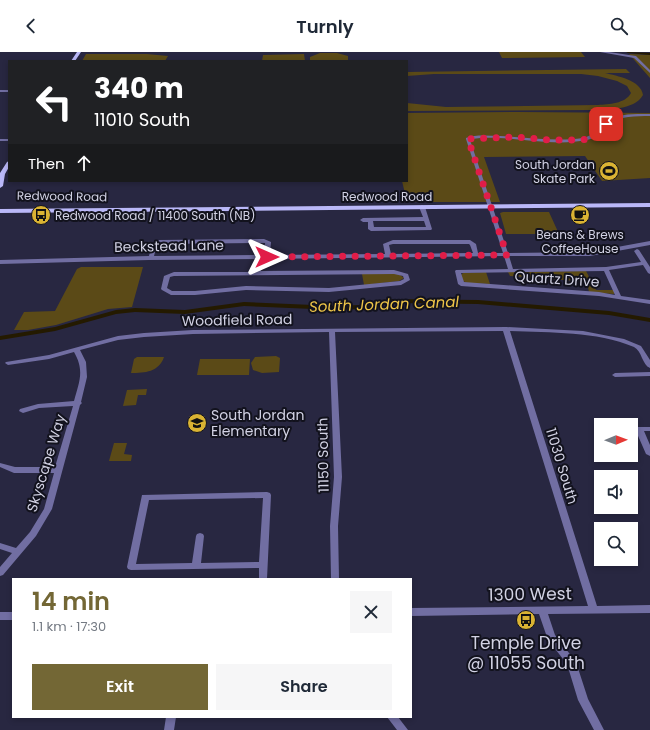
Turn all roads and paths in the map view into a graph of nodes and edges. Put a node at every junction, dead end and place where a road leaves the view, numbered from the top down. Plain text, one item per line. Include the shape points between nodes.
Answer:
1 (602, 52) edge
2 (650, 72) edge
3 (650, 115) edge
4 (8, 164) edge
5 (1, 174) edge
6 (0, 186) edge
7 (650, 205) edge
8 (0, 206) edge
9 (491, 206) junction
10 (422, 207) junction
11 (125, 209) junction
12 (0, 211) edge
13 (426, 219) junction
14 (363, 220) dead end
15 (370, 220) junction
16 (650, 243) edge
17 (637, 251) dead end
18 (476, 255) junction
19 (507, 255) junction
20 (388, 256) junction
21 (259, 257) junction
22 (267, 257) junction
23 (151, 258) junction
24 (0, 262) edge
25 (644, 263) junction
26 (606, 269) junction
27 (513, 270) junction
28 (650, 272) edge
29 (258, 273) junction
30 (619, 297) junction
31 (650, 302) edge
32 (506, 329) junction
33 (332, 330) junction
34 (76, 349) junction
35 (8, 363) dead end
36 (650, 366) edge
37 (650, 374) edge
38 (615, 375) dead end
39 (78, 403) junction
40 (23, 410) dead end
41 (650, 429) edge
42 (650, 454) edge
43 (1, 465) edge
44 (59, 470) junction
45 (200, 536) dead end
46 (0, 546) edge
47 (17, 552) junction
48 (263, 565) junction
49 (196, 566) junction
50 (0, 573) edge
51 (263, 578) edge
52 (335, 578) edge
53 (650, 609) edge
54 (542, 610) junction
55 (594, 610) junction
56 (412, 612) edge
57 (0, 616) edge
58 (12, 616) edge
59 (171, 718) edge
60 (393, 718) edge
61 (169, 730) edge
62 (403, 730) edge
63 (599, 730) edge

1 - 2 street via 635,57
3 - 9 street via 612,120 593,137 582,140 470,138 468,140
4 - 5 main road
5 - 6 main road
7 - 9 main road, Redwood Road
8 - 11 main road, Redwood Road
9 - 10 main road, Redwood Road
9 - 19 street
10 - 11 main road, Redwood Road
10 - 13 street
11 - 12 main road, Redwood Road
13 - 15 street
13 - 15 street via 429,229 371,229
14 - 15 street
16 - 19 street, Beckstead Lane via 590,254
17 - 25 street
18 - 19 street, Beckstead Lane
18 - 20 street, Beckstead Lane
18 - 20 street via 473,244 467,241 387,243
19 - 27 street
20 - 22 street, Beckstead Lane
21 - 22 street, Beckstead Lane
21 - 23 street, Beckstead Lane
21 - 29 street
22 - 23 street via 268,242 159,242 155,243
23 - 24 street, Beckstead Lane
25 - 26 street
25 - 28 street
26 - 27 street
26 - 30 street
27 - 30 street, Quartz Drive via 458,271 461,284
29 - 29 street via 394,272 406,275 407,280 329,290 246,288 171,293 164,289 169,275
30 - 31 street, Quartz Drive
32 - 33 street, Woodfield Road
32 - 36 street, Woodfield Road via 596,335 622,340 639,347
32 - 55 street, 11030 South
33 - 34 street, Woodfield Road via 144,335 112,339
33 - 52 street, 11150 South via 338,477 334,526
34 - 35 street, Woodfield Road via 49,357
34 - 39 street, Skyscape Way via 84,368
37 - 38 street
39 - 40 street via 38,406
39 - 44 street, Skyscape Way
41 - 42 street via 639,429
43 - 44 street via 14,470
44 - 47 street, Skyscape Way via 48,509 33,534
45 - 49 street
46 - 47 street
47 - 50 street, Skyscape Way
48 - 49 street
48 - 49 street via 267,495 145,497 131,567
48 - 51 street
53 - 55 street, 1300 West
54 - 55 street, 1300 West
54 - 56 street, 1300 West
54 - 63 street via 551,637 571,662 583,700
57 - 58 street
59 - 61 street
60 - 62 street

